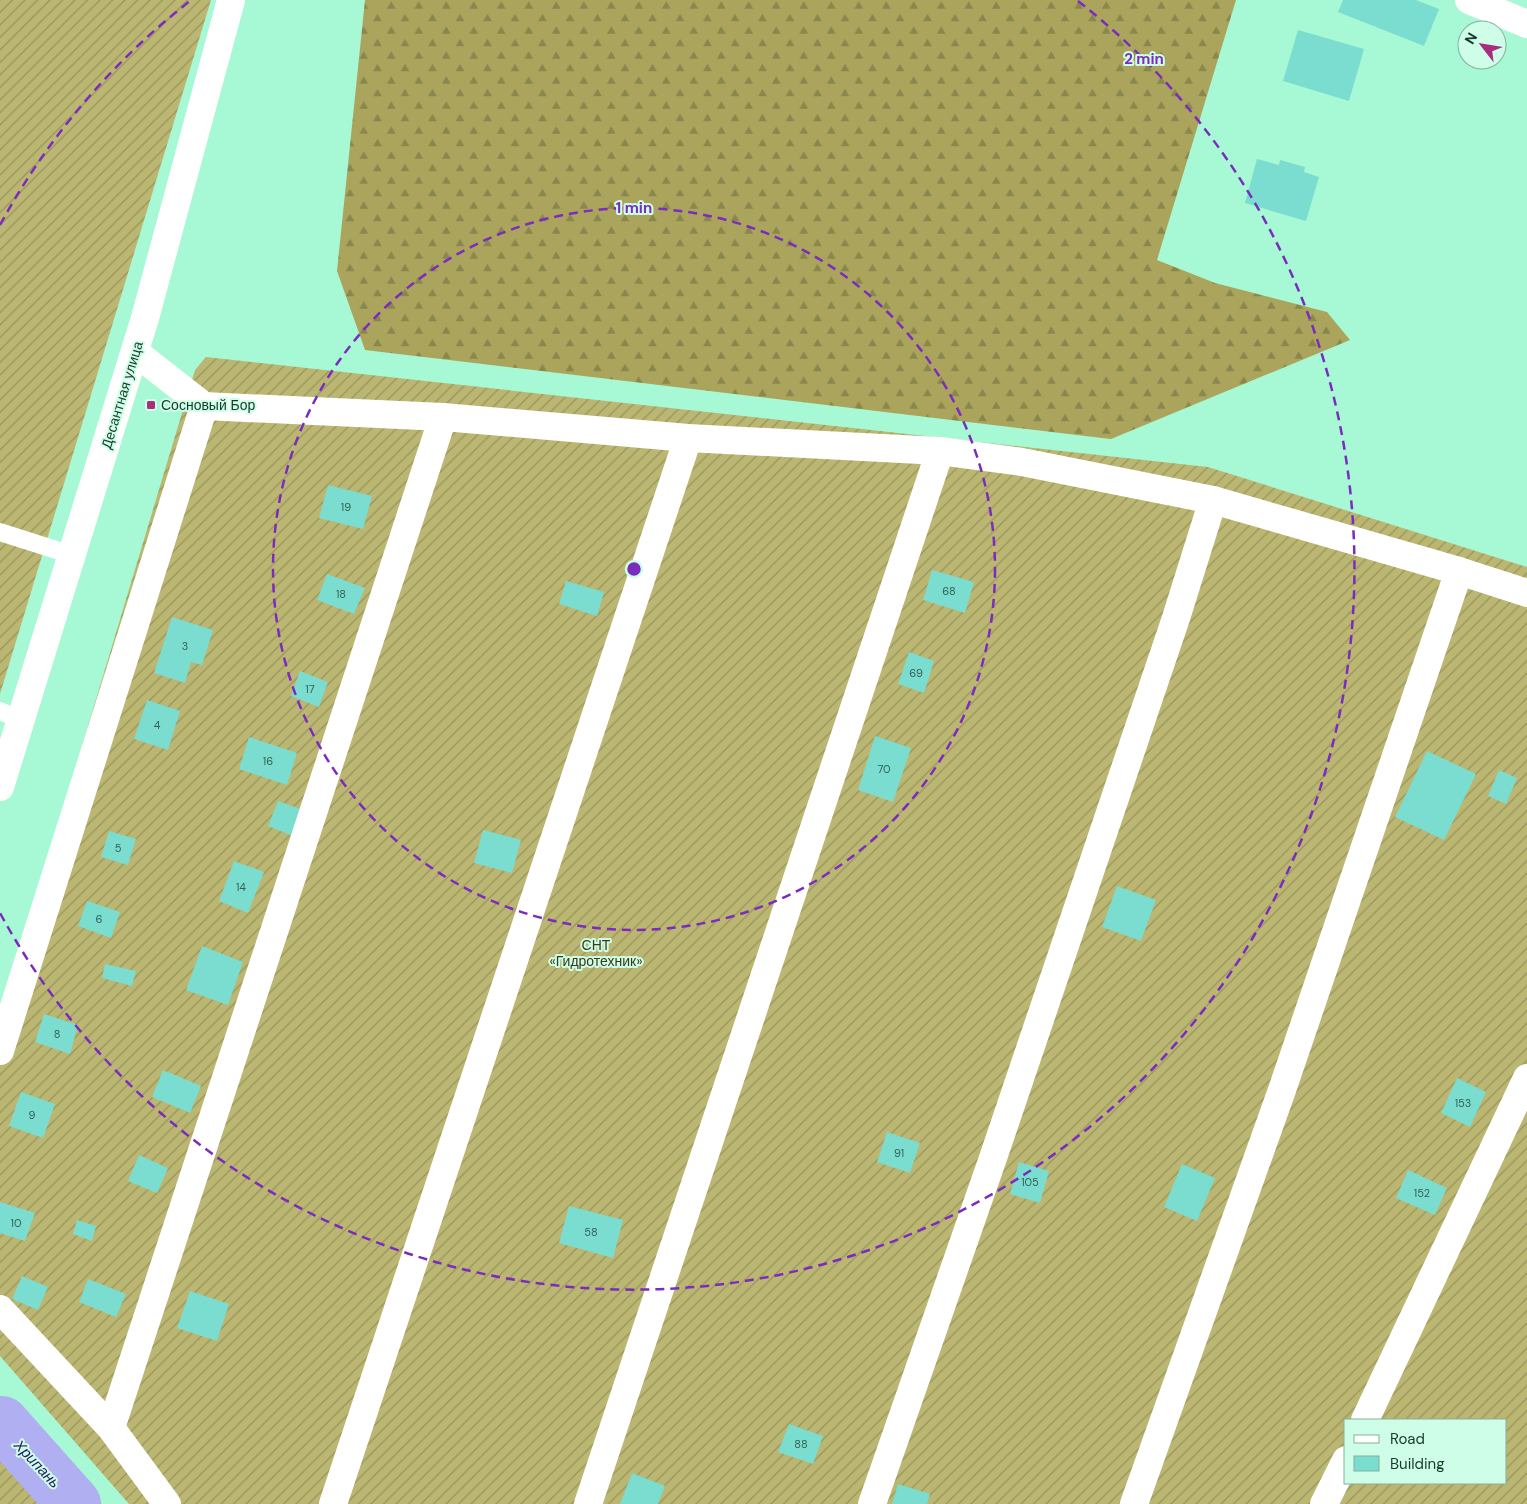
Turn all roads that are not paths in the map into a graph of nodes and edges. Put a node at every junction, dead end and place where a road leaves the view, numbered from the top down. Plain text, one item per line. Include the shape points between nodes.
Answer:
1 (231, 0) edge
2 (1469, 0) edge
3 (1527, 24) edge
4 (135, 352) junction
5 (204, 406) junction
6 (444, 417) junction
7 (688, 438) junction
8 (940, 451) junction
9 (1213, 500) junction
10 (0, 532) edge
11 (72, 555) junction
12 (1459, 571) junction
13 (1527, 593) edge
14 (10, 716) edge
15 (0, 787) edge
16 (0, 1051) edge
17 (1527, 1078) edge
18 (0, 1309) edge
19 (1365, 1419) edge
20 (112, 1428) junction
21 (1344, 1464) edge
22 (167, 1504) edge
23 (333, 1504) edge
24 (588, 1504) edge
25 (872, 1504) edge
26 (1134, 1504) edge
27 (1324, 1504) edge

1 - 4 street, Десантная улица
2 - 3 street
4 - 5 street
4 - 11 street, Десантная улица
5 - 6 street
5 - 16 street
6 - 7 street
6 - 20 street
7 - 8 street
7 - 23 street
8 - 9 street via 1022,462
8 - 24 street
9 - 12 street
9 - 25 street via 1037,1028
10 - 11 lane
11 - 14 street, Десантная улица
12 - 13 street
12 - 26 street via 1282,1090
14 - 15 street, Десантная улица
17 - 19 street
18 - 20 street
20 - 22 street
21 - 27 street

